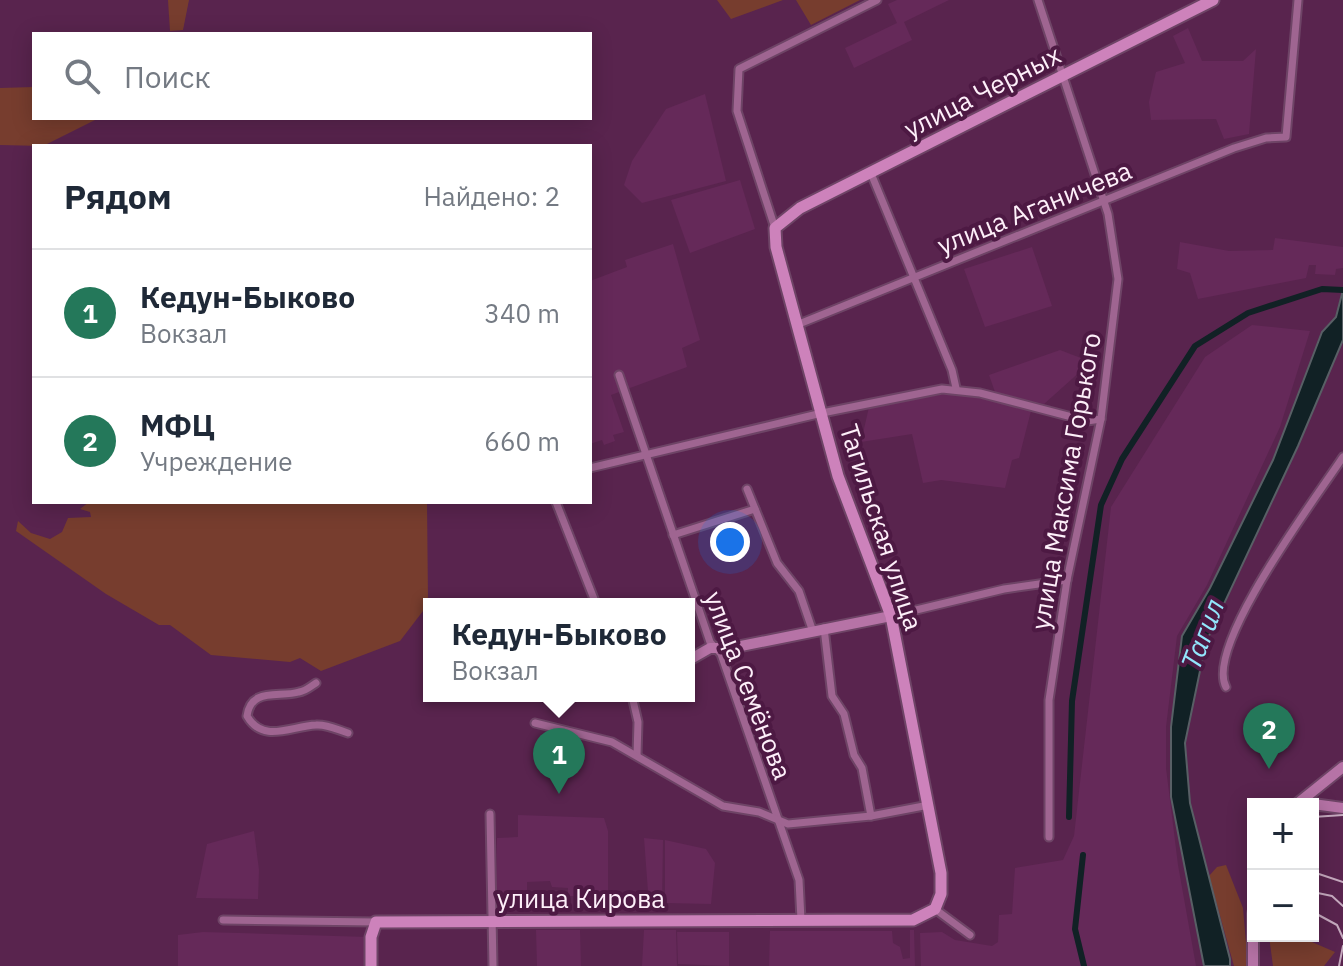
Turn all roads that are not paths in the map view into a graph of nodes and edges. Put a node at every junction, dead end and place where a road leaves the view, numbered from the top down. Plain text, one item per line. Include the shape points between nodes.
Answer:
1 (877, 0) edge
2 (1038, 0) edge
3 (1213, 0) edge
4 (1298, 0) edge
5 (1062, 76) junction
6 (870, 171) junction
7 (1103, 199) junction
8 (775, 228) junction
9 (912, 278) junction
10 (799, 324) junction
11 (619, 375) dead end
12 (956, 388) junction
13 (822, 413) junction
14 (1101, 419) junction
15 (644, 453) junction
16 (1343, 457) edge
17 (592, 467) edge
18 (747, 489) dead end
19 (557, 504) edge
20 (755, 509) junction
21 (673, 535) junction
22 (1067, 580) junction
23 (594, 598) edge
24 (695, 598) edge
25 (695, 599) edge
26 (891, 616) junction
27 (818, 628) junction
28 (717, 649) junction
29 (695, 657) edge
30 (316, 683) dead end
31 (1226, 687) dead end
32 (633, 702) edge
33 (535, 723) dead end
34 (348, 733) dead end
35 (637, 755) junction
36 (1343, 767) edge
37 (1304, 798) edge
38 (929, 805) junction
39 (1319, 805) edge
40 (1343, 808) edge
41 (490, 814) dead end
42 (871, 816) junction
43 (778, 821) junction
44 (1049, 837) dead end
45 (935, 909) junction
46 (494, 919) junction
47 (223, 920) dead end
48 (801, 920) junction
49 (376, 922) junction
50 (970, 935) dead end
51 (1253, 942) edge
52 (371, 966) edge
53 (493, 966) edge
54 (1253, 966) edge

1 - 8 street, Тагильская улица via 739,69 737,111
2 - 5 street, улица Максима Горького
3 - 5 main road, улица Черных
4 - 7 street, улица Аганичева via 1286,137 1234,148
5 - 6 main road, улица Черных
5 - 7 street, улица Максима Горького
6 - 8 main road, улица Черных via 786,216
6 - 9 street
7 - 9 street, улица Аганичева
7 - 14 street, улица Максима Горького via 1118,279
8 - 10 main road, Тагильская улица
9 - 10 street, улица Аганичева
9 - 12 street
10 - 13 main road, Тагильская улица
11 - 15 street, улица Семёнова
12 - 13 street
12 - 14 street via 1078,419
13 - 15 street
13 - 26 main road, Тагильская улица via 848,506
14 - 22 street, улица Максима Горького
15 - 17 street
15 - 21 street, улица Семёнова
16 - 31 street via 1253,594 1231,641 1223,676
18 - 20 street
19 - 23 street
20 - 21 street
20 - 27 street via 777,563
21 - 24 street, улица Семёнова
22 - 26 street
22 - 44 street, улица Максима Горького via 1049,700
25 - 28 street, улица Семёнова
26 - 27 street
26 - 38 main road, Тагильская улица
27 - 28 street
27 - 42 street via 832,696 844,714 862,768
28 - 29 street
28 - 43 street, улица Семёнова
30 - 34 street via 301,692 255,699 247,710 252,724 268,733 321,725
32 - 35 street
33 - 35 street via 612,742
35 - 43 street via 723,806
36 - 37 street
38 - 42 street
38 - 45 main road, Тагильская улица via 942,885
39 - 40 street
41 - 46 street
42 - 43 street via 791,825
43 - 48 street, улица Семёнова via 799,880
45 - 48 main road, улица Кирова via 913,920
45 - 50 street
46 - 48 main road, улица Кирова
46 - 49 main road, улица Кирова
46 - 53 street
47 - 49 street, улица Кирова
49 - 52 main road
51 - 54 street

